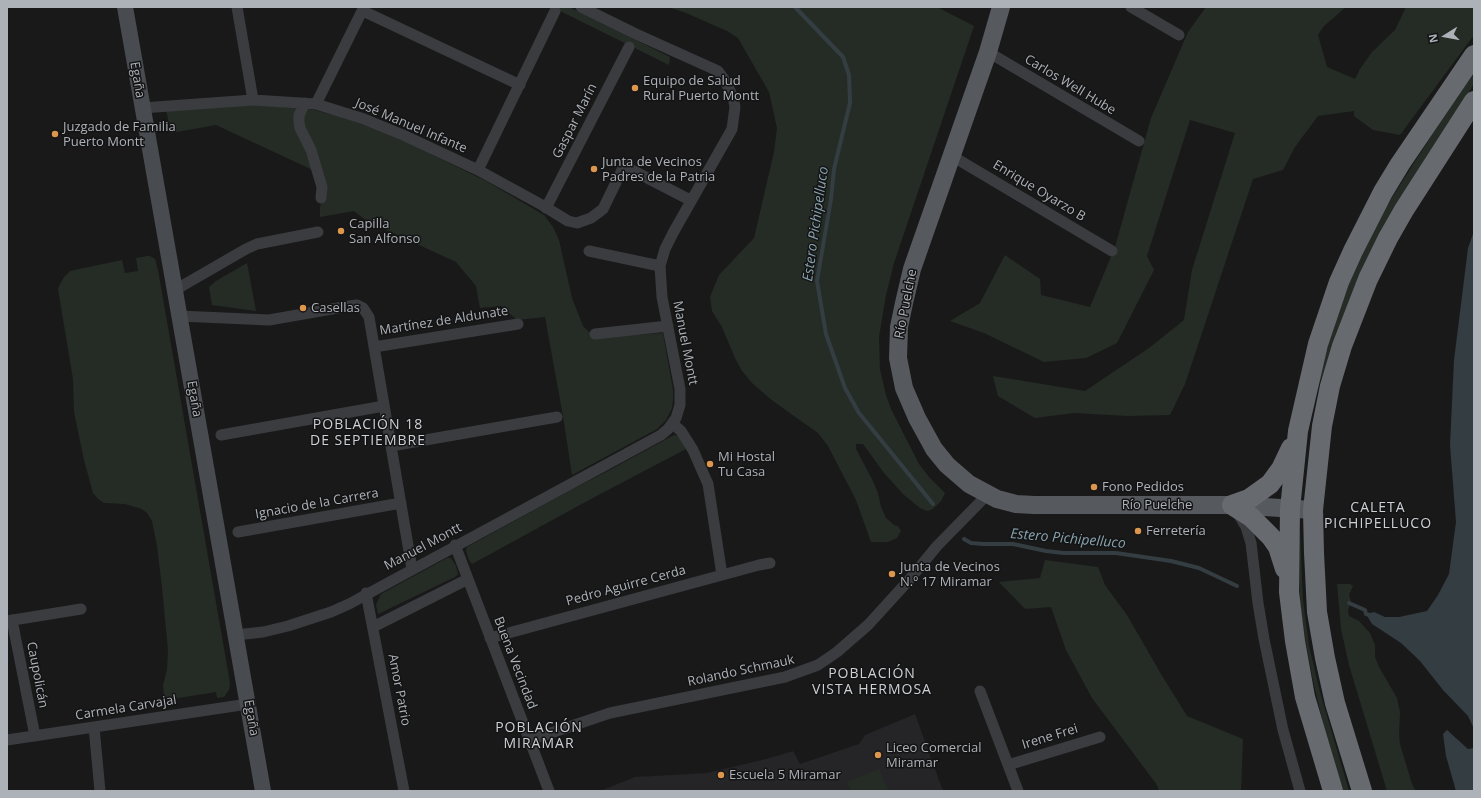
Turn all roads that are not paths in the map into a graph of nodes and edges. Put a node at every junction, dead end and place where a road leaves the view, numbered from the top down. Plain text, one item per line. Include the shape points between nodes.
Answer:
1 (125, 7) edge
2 (237, 7) edge
3 (581, 7) edge
4 (1001, 7) edge
5 (1131, 7) edge
6 (364, 9) edge
7 (555, 11) dead end
8 (1179, 35) dead end
9 (629, 47) dead end
10 (988, 52) junction
11 (1474, 55) edge
12 (520, 85) junction
13 (253, 100) junction
14 (1474, 101) edge
15 (310, 104) junction
16 (142, 108) junction
17 (1139, 141) dead end
18 (952, 156) junction
19 (478, 170) junction
20 (321, 198) dead end
21 (690, 200) junction
22 (546, 208) junction
23 (318, 232) dead end
24 (589, 251) dead end
25 (1112, 251) dead end
26 (660, 266) junction
27 (175, 290) junction
28 (179, 316) junction
29 (518, 324) dead end
30 (668, 326) junction
31 (595, 334) dead end
32 (374, 347) junction
33 (384, 406) junction
34 (557, 417) dead end
35 (673, 424) junction
36 (1298, 431) junction
37 (221, 434) dead end
38 (391, 446) junction
39 (987, 495) junction
40 (400, 503) junction
41 (1232, 505) junction
42 (1290, 509) junction
43 (1313, 510) junction
44 (238, 532) dead end
45 (455, 545) junction
46 (770, 564) dead end
47 (412, 569) junction
48 (722, 575) junction
49 (468, 579) junction
50 (1288, 581) junction
51 (366, 593) junction
52 (81, 609) dead end
53 (9, 621) edge
54 (373, 627) junction
55 (236, 635) junction
56 (490, 638) junction
57 (980, 691) dead end
58 (248, 704) junction
59 (94, 727) junction
60 (35, 736) junction
61 (1100, 737) dead end
62 (7, 740) edge
63 (530, 740) junction
64 (1008, 764) junction
65 (100, 791) edge
66 (263, 791) edge
67 (404, 791) edge
68 (549, 791) edge
69 (1018, 791) edge
70 (1300, 791) edge
71 (1333, 791) edge
72 (1362, 791) edge

1 - 16 main road, Egaña
2 - 13 street
3 - 21 street, Manuel Montt via 718,71 729,87 735,108 732,128
4 - 10 main road, Río Puelche
5 - 8 street
6 - 12 street
6 - 15 street
7 - 12 street
9 - 22 street, Gaspar Marín
10 - 17 street, Carlos Well Hube
10 - 18 main road, Río Puelche
11 - 36 highway via 1400,164 1353,251 1318,344
12 - 19 street
13 - 15 street, José Manuel Infante
13 - 16 street, José Manuel Infante
14 - 43 highway via 1396,224 1358,301 1325,408
15 - 19 street, José Manuel Infante via 364,119
15 - 20 street via 299,115 299,122 322,187
16 - 27 main road, Egaña
18 - 25 street, Enrique Oyarzo B
18 - 39 main road, Río Puelche via 908,285 900,327 899,368 909,401 940,458 969,484
19 - 22 street, José Manuel Infante
21 - 22 street, José Manuel Infante via 624,166 603,209 591,218 577,223 568,221
21 - 26 street, Manuel Montt via 665,249
23 - 27 street via 257,244
24 - 26 street
26 - 30 street, Manuel Montt via 662,297
27 - 28 main road, Egaña
28 - 32 street, Martínez de Aldunate via 269,320 357,305 363,308 368,317
28 - 55 main road, Egaña
29 - 32 street, Martínez de Aldunate
30 - 31 street
30 - 35 street, Manuel Montt via 680,389 678,412
32 - 33 street
33 - 37 street
33 - 38 street
34 - 38 street
35 - 45 street, Manuel Montt via 661,435
35 - 48 street via 681,431 693,450 708,484
36 - 41 highway via 1287,459 1272,481 1249,499
36 - 42 highway
38 - 40 street
39 - 41 main road, Río Puelche via 1006,502 1034,505
39 - 63 street, Rolando Schmauk via 937,546 868,625 818,665 785,677 610,713
40 - 44 street, Ignacio de la Carrera
40 - 47 street
41 - 42 main road, Río Puelche
41 - 50 highway via 1251,517 1271,537 1278,548
41 - 70 street via 1246,527 1250,543 1264,639 1283,730
42 - 43 main road, Río Puelche
42 - 50 highway
43 - 72 highway via 1315,584 1322,644 1335,703
45 - 47 street, Manuel Montt
45 - 49 street, Buena Vecindad
46 - 48 street, Pedro Aguirre Cerda
47 - 51 street, Manuel Montt
48 - 56 street, Pedro Aguirre Cerda
49 - 54 street
49 - 56 street, Buena Vecindad
50 - 71 highway via 1302,684
51 - 54 street, Amor Patrio
51 - 55 street, Manuel Montt via 312,619 263,632
52 - 53 street, Caupolicán
53 - 60 street, Caupolicán
54 - 67 street, Amor Patrio
55 - 58 main road, Egaña
56 - 63 street, Buena Vecindad
57 - 64 street
58 - 59 street, Carmela Carvajal
58 - 66 main road, Egaña
59 - 60 street, Carmela Carvajal
59 - 65 street
60 - 62 street, Carmela Carvajal
61 - 64 street, Irene Frei
63 - 68 street, Buena Vecindad
64 - 69 street

